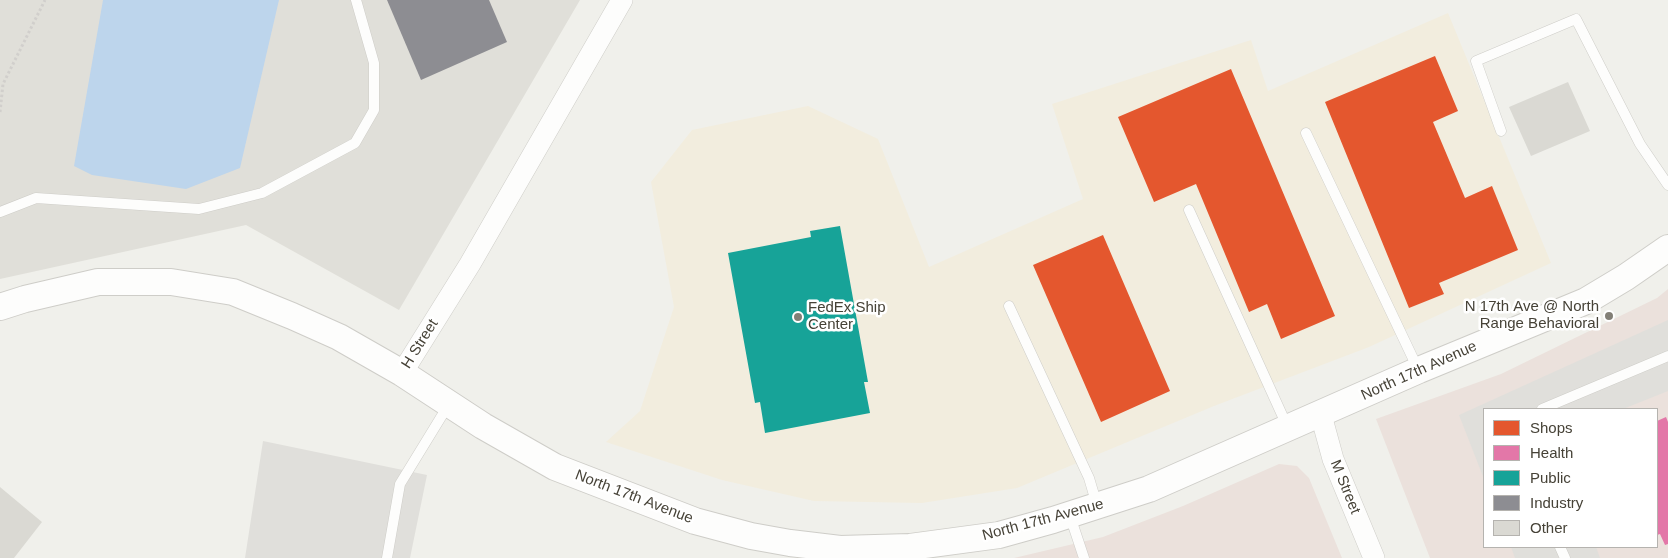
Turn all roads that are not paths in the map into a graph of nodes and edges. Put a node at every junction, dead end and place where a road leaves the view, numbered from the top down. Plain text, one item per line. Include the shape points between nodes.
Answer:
1 (356, 0) edge
2 (622, 0) edge
3 (1501, 131) dead end
4 (1306, 133) dead end
5 (1668, 185) edge
6 (1189, 210) dead end
7 (0, 212) edge
8 (1668, 248) edge
9 (1009, 306) dead end
10 (0, 307) edge
11 (1668, 356) edge
12 (1419, 370) junction
13 (402, 373) junction
14 (449, 404) junction
15 (1544, 408) edge
16 (1321, 415) junction
17 (1288, 429) junction
18 (1097, 506) junction
19 (1070, 515) junction
20 (848, 553) edge
21 (387, 558) edge
22 (1084, 558) edge
23 (1374, 558) edge

1 - 7 lane via 374,63 374,110 355,143 262,193 199,208 36,198
2 - 13 street, H Street via 470,264
3 - 5 lane via 1476,61 1576,19 1640,144
4 - 12 lane
6 - 17 lane
8 - 12 street, North 17th Avenue via 1586,301
9 - 18 lane via 1089,478
10 - 13 street, H Street via 98,282 171,282 233,292 339,338
11 - 15 lane
12 - 16 street, North 17th Avenue
13 - 14 street, North 17th Avenue
14 - 20 street, North 17th Avenue via 555,467 695,521 751,536
14 - 21 lane via 400,484
16 - 17 street, North 17th Avenue
16 - 23 street, M Street via 1333,459
17 - 18 street, North 17th Avenue via 1149,489
18 - 19 street, North 17th Avenue
19 - 20 street, North 17th Avenue via 957,545
19 - 22 lane

